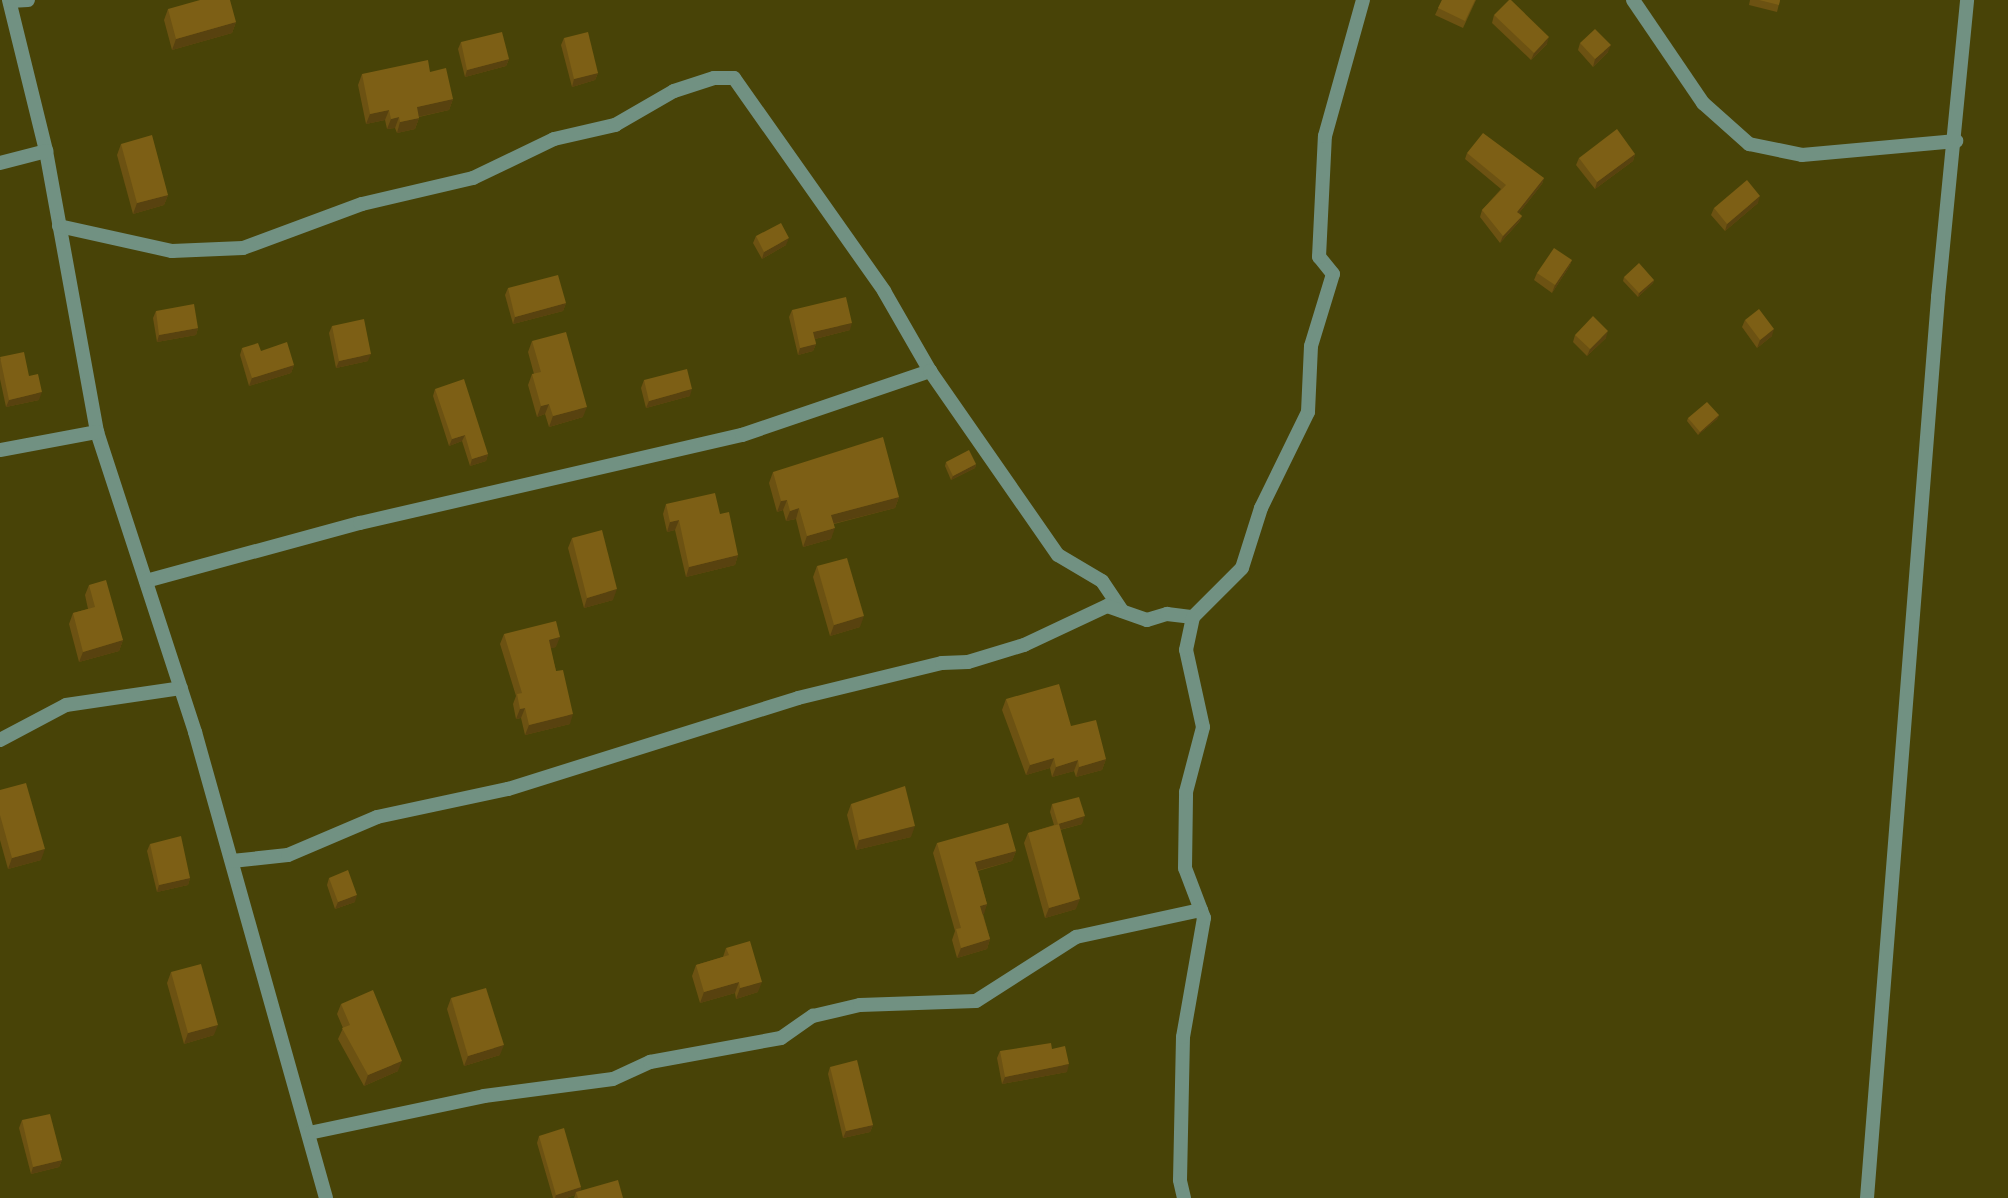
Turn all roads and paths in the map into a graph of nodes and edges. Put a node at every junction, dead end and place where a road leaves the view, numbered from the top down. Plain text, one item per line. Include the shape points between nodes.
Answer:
1 (28, 0) edge
2 (1363, 0) edge
3 (1633, 0) edge
4 (1967, 0) edge
5 (10, 1) edge
6 (1956, 141) junction
7 (46, 151) junction
8 (0, 163) edge
9 (59, 226) junction
10 (930, 371) junction
11 (97, 432) junction
12 (0, 450) edge
13 (146, 581) junction
14 (1122, 611) junction
15 (1193, 617) junction
16 (181, 688) junction
17 (0, 740) edge
18 (232, 861) junction
19 (1201, 910) junction
20 (309, 1133) junction
21 (326, 1198) edge
22 (1184, 1198) edge
23 (1867, 1198) edge

1 - 5 street
2 - 15 street via 1325,136 1319,257 1333,274 1311,346 1308,412 1261,508 1242,568
3 - 6 street via 1703,103 1749,144 1801,155
4 - 6 street
5 - 7 street
6 - 23 street via 1938,297
7 - 8 street
7 - 9 street
9 - 10 street via 172,251 243,248 362,204 473,178 554,139 614,125 674,91 715,78 734,78 884,291
9 - 11 street
10 - 13 street via 742,435 374,520
10 - 14 street via 1058,555 1102,580
11 - 12 street
11 - 13 street
13 - 16 street
14 - 15 street via 1147,620 1167,614
14 - 18 street via 1107,606 1024,645 968,662 942,663 798,698 509,789 377,817 288,855
15 - 19 street via 1186,650 1203,727 1186,792 1185,868
16 - 17 street via 66,705
16 - 18 street
18 - 20 street
19 - 20 street via 1076,937 976,1000 860,1005 813,1016 781,1038 650,1062 613,1079 484,1096
19 - 22 street via 1204,918 1183,1037 1180,1180
20 - 21 street

